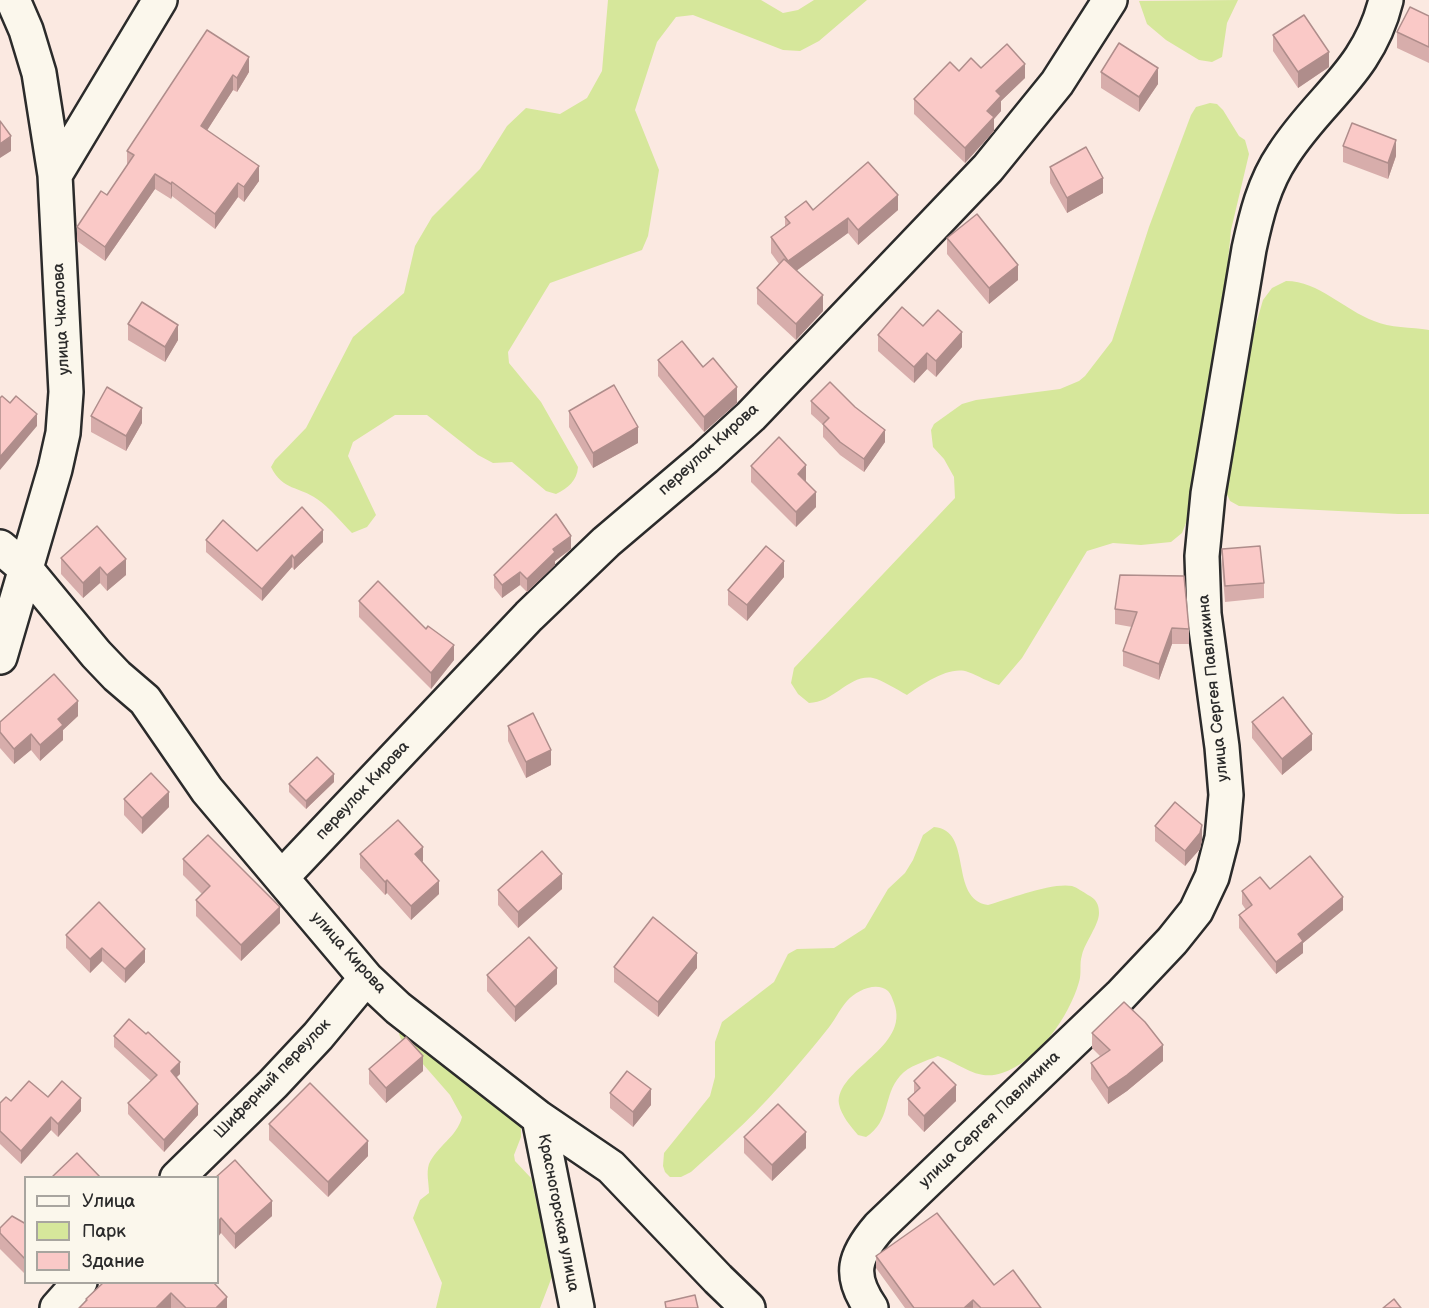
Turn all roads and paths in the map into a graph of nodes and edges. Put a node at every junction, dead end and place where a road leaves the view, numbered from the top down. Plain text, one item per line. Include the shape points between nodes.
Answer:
1 (13, 0) edge
2 (160, 0) edge
3 (1110, 0) edge
4 (1386, 0) edge
5 (55, 176) junction
6 (0, 547) edge
7 (25, 568) junction
8 (0, 657) edge
9 (282, 877) junction
10 (366, 978) junction
11 (539, 1118) junction
12 (179, 1176) edge
13 (78, 1284) edge
14 (57, 1308) edge
15 (577, 1308) edge
16 (748, 1308) edge
17 (872, 1308) edge

1 - 5 street, улица Чкалова via 39,73
2 - 5 street
3 - 9 street, переулок Кирова via 1057,83 988,168 751,416 606,542 529,616
4 - 17 street, улица Сергея Павлихина via 1361,60 1282,155 1268,182 1249,249 1208,494 1202,556 1204,614 1226,795 1222,838 1212,877 1196,911 1150,965 864,1244 857,1260 856,1277 861,1294
5 - 7 street, улица Чкалова via 66,392 63,433
6 - 7 street, улица Кирова
7 - 8 street, улица Чкалова
7 - 9 street, улица Кирова via 96,654 145,700 207,790
9 - 10 street, улица Кирова
10 - 11 street, улица Кирова via 398,1008
10 - 12 street, Шиферный переулок via 273,1084
11 - 15 street, Красногорская улица
11 - 16 street, улица Кирова via 611,1167
13 - 14 street

